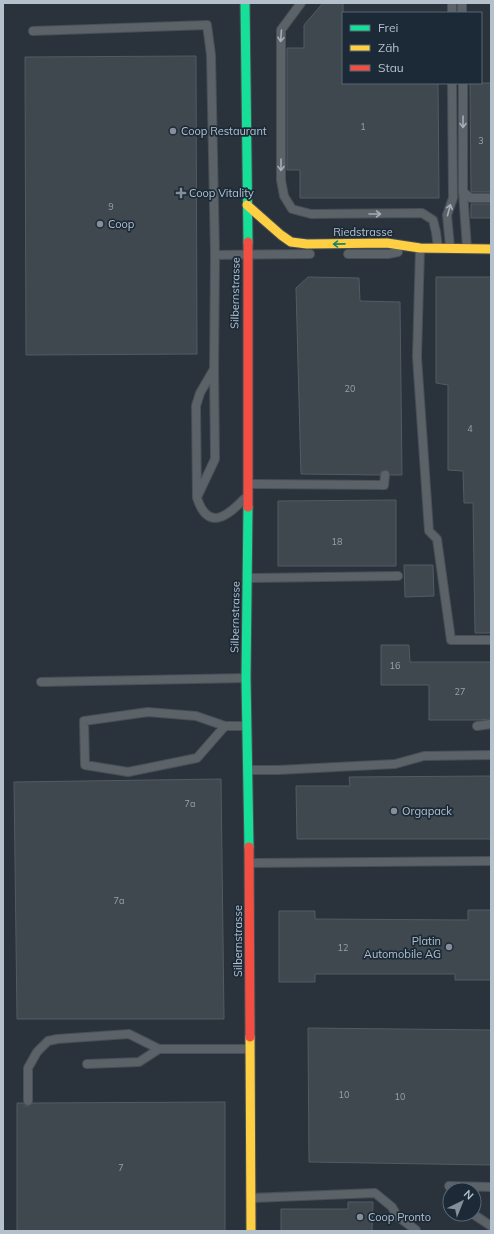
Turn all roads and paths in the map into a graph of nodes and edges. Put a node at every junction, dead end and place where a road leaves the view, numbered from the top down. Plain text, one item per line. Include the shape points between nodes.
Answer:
1 (234, 3) edge
2 (245, 3) edge
3 (301, 3) edge
4 (245, 22) junction
5 (33, 31) dead end
6 (452, 84) edge
7 (463, 84) edge
8 (463, 192) junction
9 (491, 198) edge
10 (247, 205) junction
11 (420, 248) junction
12 (450, 248) junction
13 (491, 248) edge
14 (438, 249) junction
15 (467, 249) junction
16 (214, 254) junction
17 (316, 254) dead end
18 (340, 254) dead end
19 (248, 255) junction
20 (214, 369) junction
21 (385, 475) dead end
22 (247, 484) junction
23 (248, 496) junction
24 (197, 498) junction
25 (398, 576) dead end
26 (248, 578) junction
27 (491, 640) edge
28 (246, 678) junction
29 (41, 682) dead end
30 (491, 724) edge
31 (225, 726) junction
32 (247, 726) junction
33 (476, 726) dead end
34 (491, 756) edge
35 (248, 770) junction
36 (491, 861) edge
37 (250, 864) junction
38 (159, 1049) junction
39 (250, 1049) junction
40 (87, 1064) dead end
41 (28, 1101) dead end
42 (250, 1198) junction
43 (482, 1220) edge
44 (491, 1226) edge
45 (251, 1231) edge
46 (416, 1231) edge

1 - 4 street
2 - 4 street, Silbernstrasse
3 -> 14 lane via 281,30 281,180 284,196 292,209 311,214 422,214 433,220
4 - 10 street, Silbernstrasse
5 - 16 lane via 207,25 211,55
12 -> 6 lane via 448,215 453,198
7 -> 8 lane
8 - 9 lane via 471,198
8 - 15 lane
11 -> 10 street, Riedstrasse via 387,243 291,242
10 - 19 street, Silbernstrasse
11 - 14 street, Riedstrasse
11 - 18 lane via 388,254
11 - 27 lane via 417,357 429,530 437,539 451,640
12 - 14 street, Riedstrasse
12 - 15 street, Riedstrasse
13 - 15 street, Riedstrasse
16 - 19 lane
16 - 20 lane
17 - 19 lane
19 - 22 street, Silbernstrasse
20 - 24 lane via 215,459
20 - 24 lane via 200,393 196,406
21 - 22 lane via 384,485
22 - 23 street, Silbernstrasse
23 - 24 lane via 227,515 218,518 205,513
23 - 26 street, Silbernstrasse
25 - 26 lane
26 - 28 street, Silbernstrasse
28 - 29 lane
28 - 32 street, Silbernstrasse
30 - 33 lane
31 - 31 lane via 197,758 128,772 85,765 84,721 148,712 196,716
31 - 32 lane
32 - 35 street, Silbernstrasse
34 - 35 lane via 424,756 395,764
35 - 37 street, Silbernstrasse
36 - 37 lane
37 - 39 street, Silbernstrasse
38 - 39 lane
38 - 40 lane via 139,1062
38 - 41 lane via 129,1034 48,1041 37,1052 28,1068
39 - 42 street, Silbernstrasse
42 - 45 street, Silbernstrasse
42 - 46 lane via 376,1193 392,1207 397,1216
43 - 44 lane

